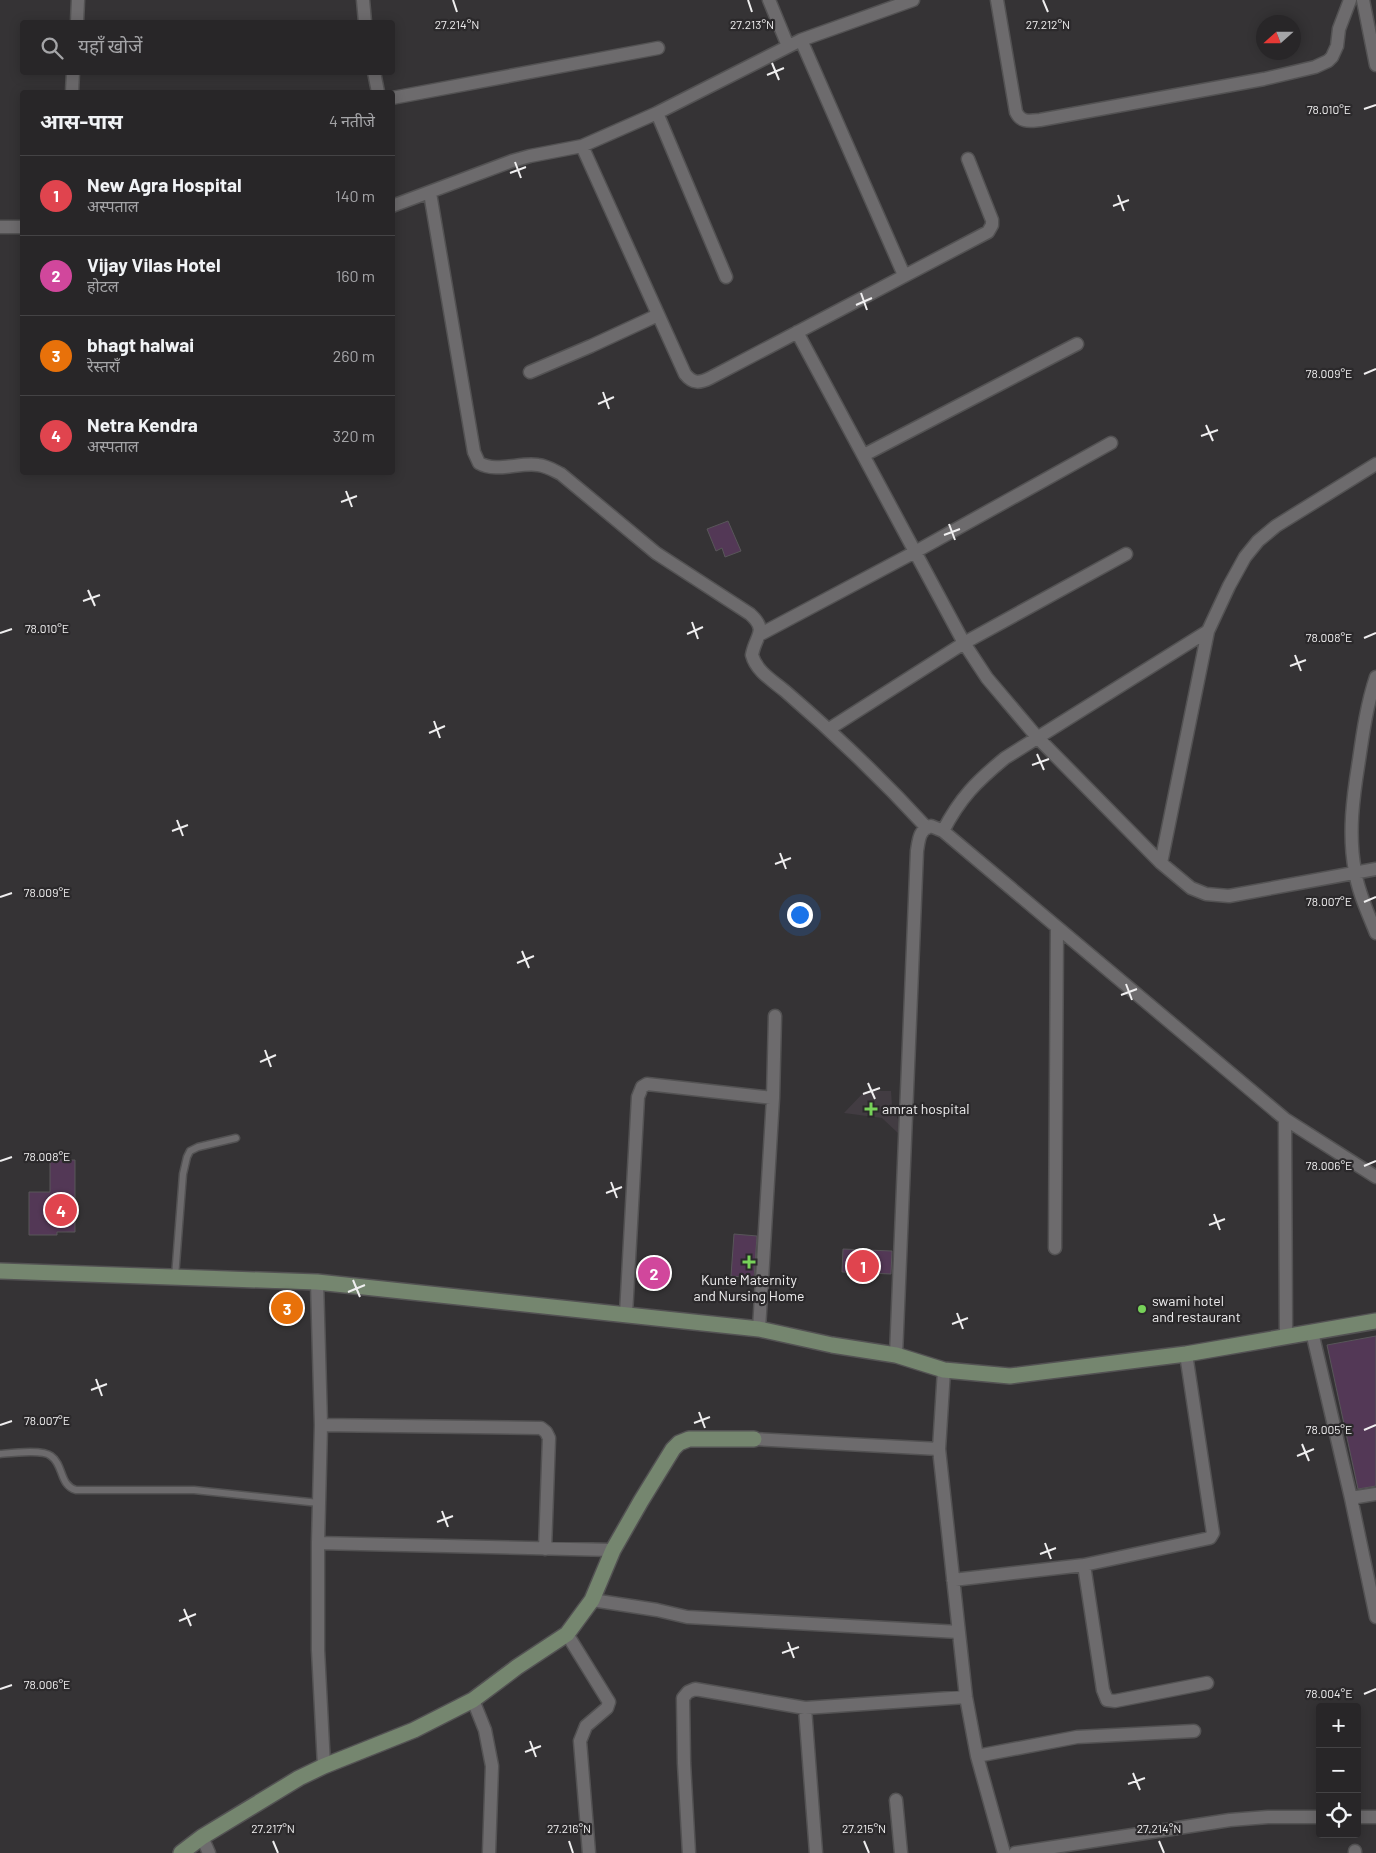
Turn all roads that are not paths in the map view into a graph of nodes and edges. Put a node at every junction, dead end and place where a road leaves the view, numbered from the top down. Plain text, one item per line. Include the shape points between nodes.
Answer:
1 (78, 0) edge
2 (363, 0) edge
3 (769, 0) edge
4 (913, 0) edge
5 (997, 0) edge
6 (1350, 0) edge
7 (1363, 0) edge
8 (77, 20) edge
9 (365, 20) edge
10 (801, 40) junction
11 (788, 46) junction
12 (658, 48) dead end
13 (1376, 65) edge
14 (73, 75) edge
15 (375, 75) edge
16 (72, 90) edge
17 (378, 90) edge
18 (395, 97) edge
19 (657, 113) junction
20 (582, 146) junction
21 (968, 159) dead end
22 (430, 193) junction
23 (395, 205) edge
24 (0, 227) edge
25 (20, 227) edge
26 (904, 275) junction
27 (726, 277) dead end
28 (658, 315) junction
29 (797, 332) junction
30 (1077, 344) dead end
31 (530, 372) dead end
32 (1111, 443) dead end
33 (864, 455) junction
34 (1376, 464) edge
35 (915, 552) junction
36 (1126, 554) dead end
37 (1208, 631) junction
38 (760, 635) junction
39 (964, 643) junction
40 (1376, 677) edge
41 (829, 728) junction
42 (1037, 737) junction
43 (926, 828) junction
44 (942, 832) junction
45 (1161, 863) junction
46 (1376, 869) edge
47 (1355, 872) junction
48 (1058, 927) junction
49 (1376, 933) edge
50 (775, 1016) dead end
51 (773, 1098) junction
52 (1285, 1119) junction
53 (236, 1138) dead end
54 (1376, 1177) edge
55 (1055, 1248) dead end
56 (0, 1271) edge
57 (175, 1277) junction
58 (317, 1282) junction
59 (626, 1314) junction
60 (1376, 1321) edge
61 (758, 1329) junction
62 (1312, 1332) junction
63 (1286, 1337) junction
64 (1186, 1354) junction
65 (896, 1355) junction
66 (944, 1370) junction
67 (321, 1425) junction
68 (754, 1440) joint
69 (939, 1449) junction
70 (0, 1454) edge
71 (1376, 1494) edge
72 (1351, 1498) junction
73 (318, 1503) junction
74 (318, 1543) junction
75 (545, 1548) junction
76 (613, 1550) junction
77 (1084, 1565) junction
78 (953, 1580) junction
79 (592, 1600) junction
80 (1376, 1617) edge
81 (959, 1632) junction
82 (567, 1634) junction
83 (1208, 1683) dead end
84 (966, 1697) junction
85 (473, 1700) junction
86 (805, 1708) junction
87 (1194, 1731) dead end
88 (977, 1756) junction
89 (324, 1766) junction
90 (896, 1800) dead end
91 (1316, 1817) edge
92 (1361, 1817) edge
93 (1376, 1817) edge
94 (202, 1837) junction
95 (181, 1853) edge
96 (209, 1853) edge
97 (489, 1853) edge
98 (589, 1853) edge
99 (689, 1853) edge
100 (816, 1853) edge
101 (901, 1853) edge
102 (1004, 1853) edge
103 (1015, 1853) edge

1 - 8 street
2 - 9 street
3 - 11 street
4 - 10 street
5 - 6 street via 1016,112 1021,119 1031,121 1315,67 1332,57
7 - 13 street
10 - 11 street
10 - 26 street
11 - 19 street
12 - 18 street
14 - 16 street
15 - 17 street
19 - 20 street
19 - 27 street
20 - 22 street via 512,161
20 - 28 street
21 - 26 street via 992,220 992,228 984,236
22 - 23 street
22 - 38 street via 474,452 479,463 491,467 539,465 560,474 656,553 750,614 759,623
24 - 25 street
26 - 29 street
28 - 29 street via 685,374 695,382 710,378
28 - 31 street
29 - 33 street
30 - 33 street
32 - 35 street
33 - 35 street
34 - 37 street via 1297,512 1258,541 1245,557
35 - 38 street
35 - 39 street
36 - 39 street
37 - 42 street
37 - 45 street
38 - 41 street via 752,655 759,669
39 - 41 street
39 - 42 street via 987,678
40 - 47 street via 1364,724 1351,820
41 - 43 street via 883,780
42 - 44 street via 981,778 962,798
42 - 45 street
43 - 44 street via 931,826
43 - 65 street via 920,835 917,851
44 - 48 street
45 - 47 street via 1191,888 1206,894 1229,896
46 - 47 street
47 - 49 street
48 - 52 street
48 - 55 street
50 - 51 street
51 - 59 street via 647,1084 642,1087 638,1097
51 - 61 street
52 - 54 street
52 - 63 street
53 - 57 lane via 198,1147 187,1157
56 - 57 street
57 - 58 street
58 - 59 street
58 - 67 street
59 - 61 street
60 - 62 street
61 - 65 street
62 - 63 street
62 - 72 street
63 - 64 street
64 - 66 street via 1010,1376
64 - 77 street via 1212,1536 1204,1541
65 - 66 street
66 - 69 street
67 - 73 street
67 - 75 street via 541,1428 549,1438
68 - 69 street
68 - 76 street via 689,1439 679,1443
69 - 78 street
70 - 73 lane via 48,1454 54,1458 66,1484 76,1490 194,1490
71 - 72 street
72 - 80 street
73 - 74 street
74 - 75 street
74 - 89 street via 318,1650
75 - 76 street
76 - 79 street
77 - 78 street
77 - 83 street via 1103,1690 1108,1700
78 - 81 street
79 - 81 street via 687,1617
79 - 82 street
81 - 84 street
82 - 85 street
82 - 98 street via 609,1702 608,1708 586,1726 580,1741
84 - 86 street
84 - 88 street
85 - 89 street via 414,1730
85 - 97 street via 492,1766
86 - 99 street via 695,1689 683,1698
86 - 100 street
87 - 88 street via 1077,1737
88 - 102 street
89 - 94 street
90 - 101 street
91 - 103 street via 1220,1821
92 - 93 street
94 - 95 street
94 - 96 street

